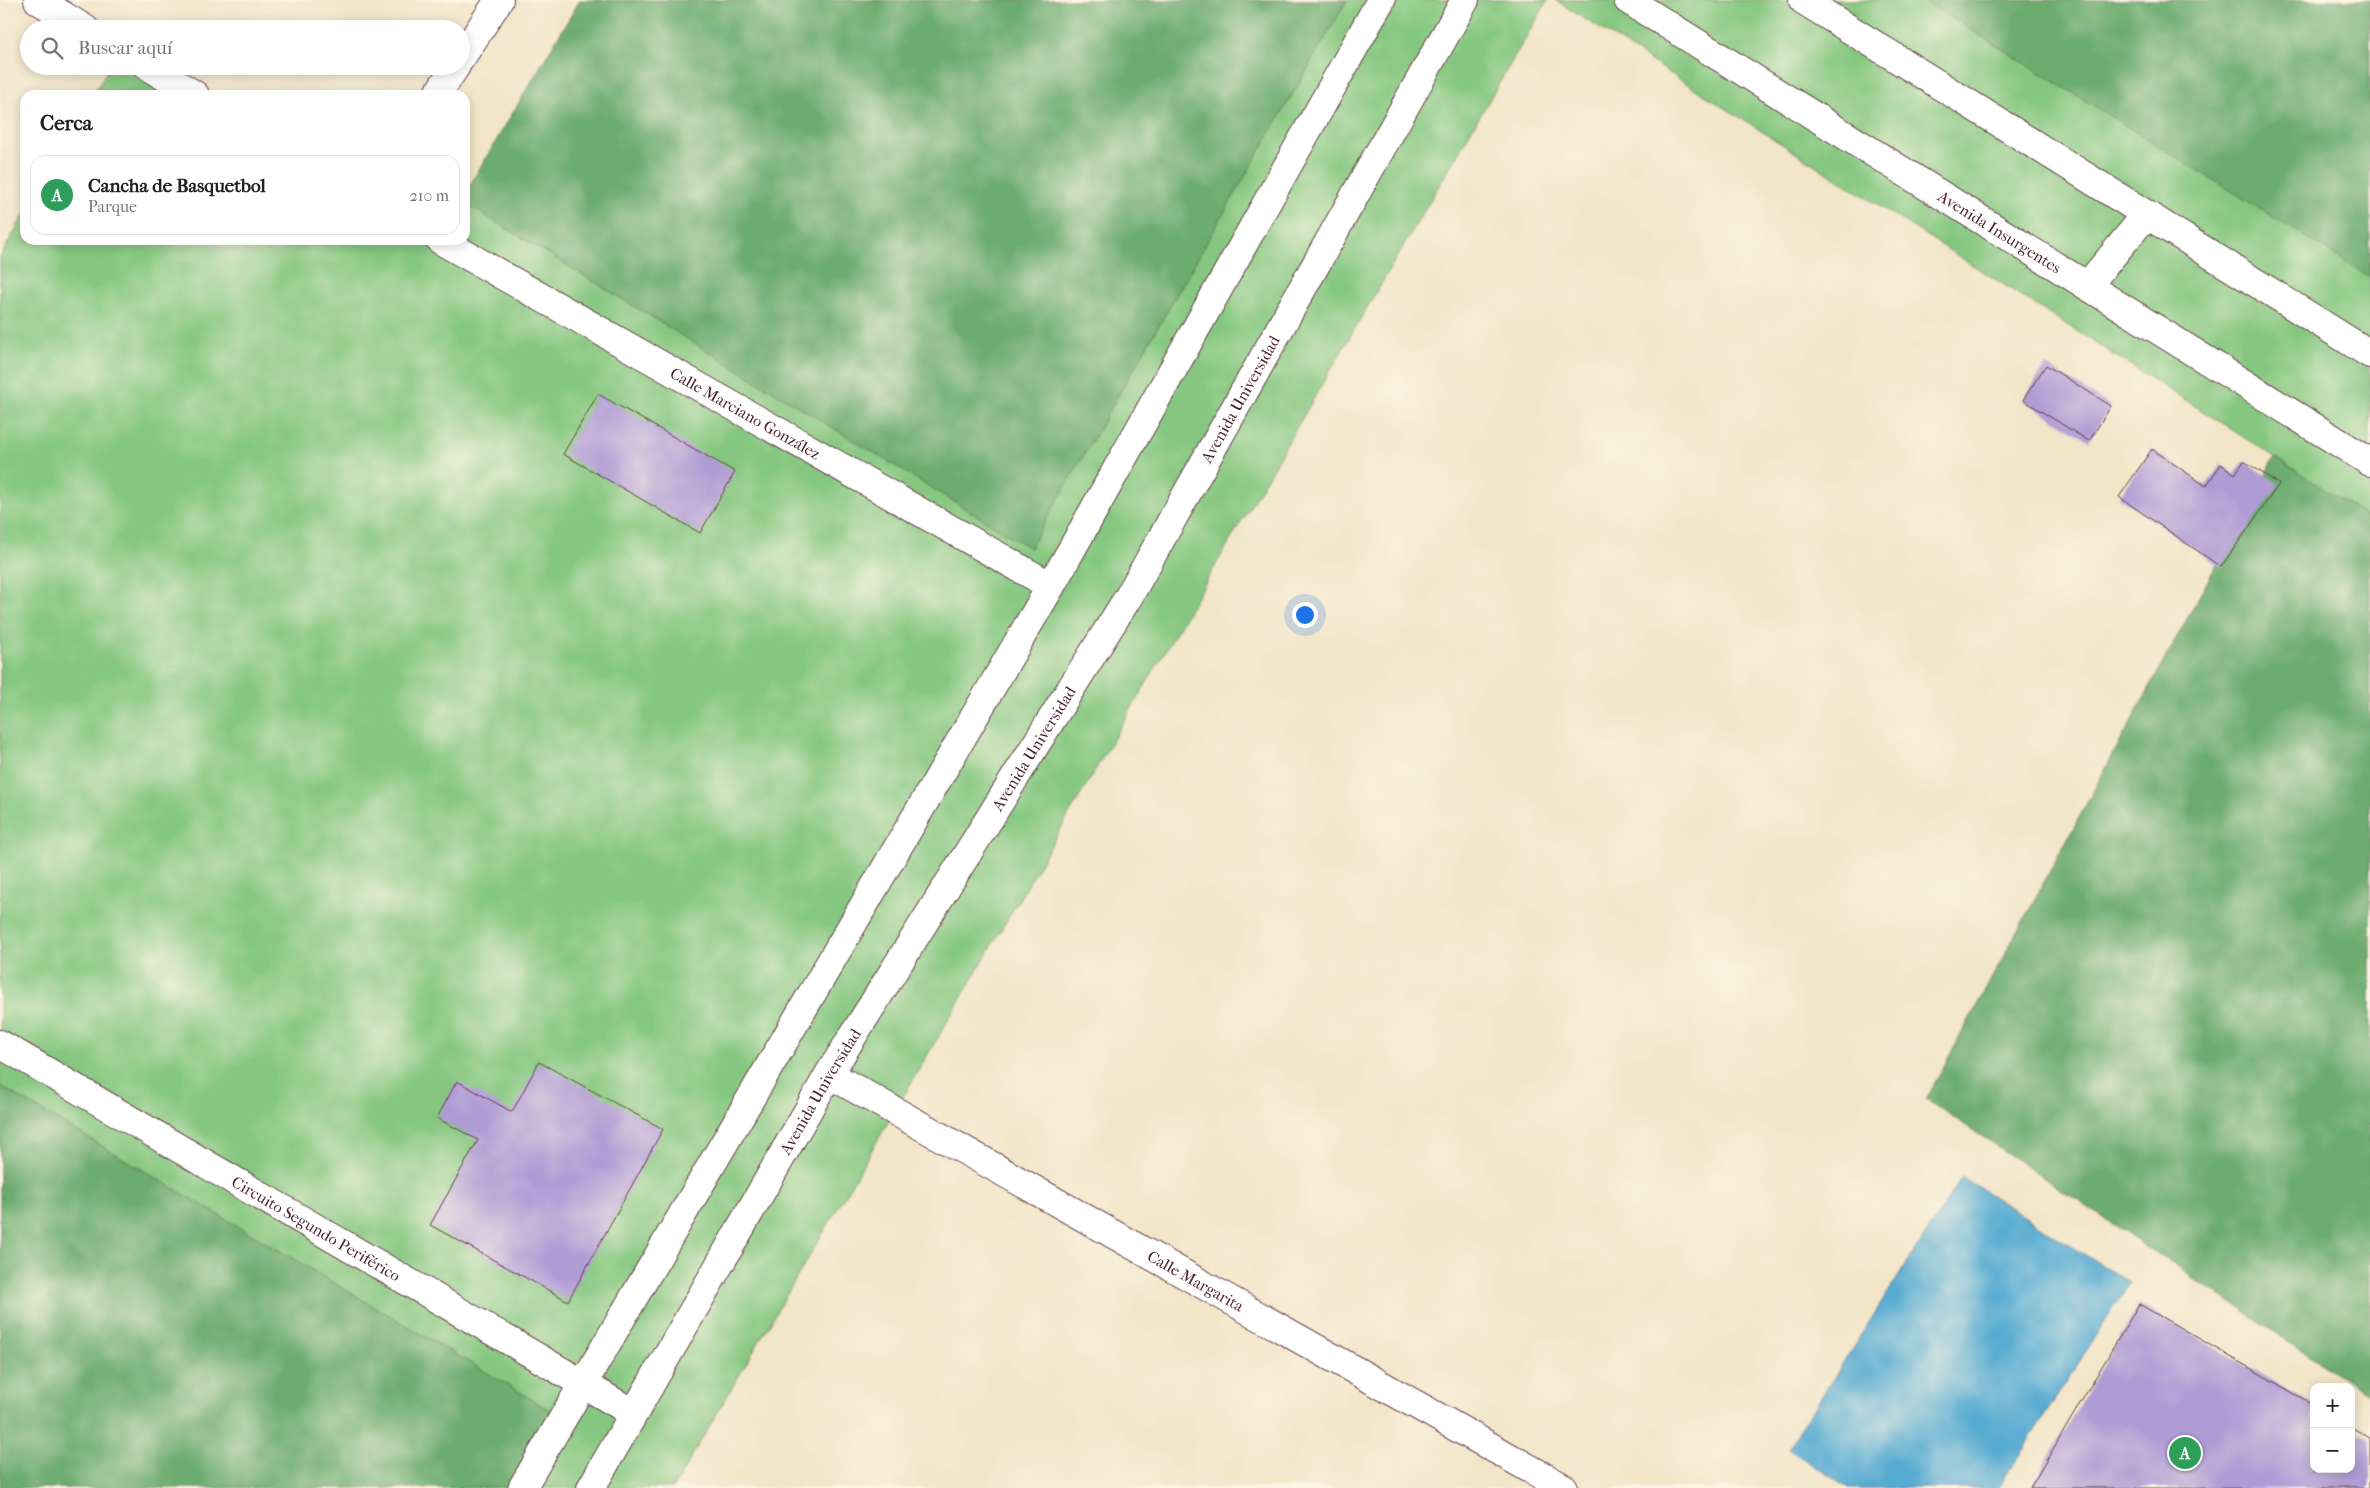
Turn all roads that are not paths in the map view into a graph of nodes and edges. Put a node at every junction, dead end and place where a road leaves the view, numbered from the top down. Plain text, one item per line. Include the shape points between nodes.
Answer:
1 (38, 0) edge
2 (499, 0) edge
3 (1381, 0) edge
4 (1465, 0) edge
5 (1628, 0) edge
6 (1803, 0) edge
7 (70, 20) edge
8 (470, 44) edge
9 (162, 75) edge
10 (450, 75) edge
11 (187, 90) edge
12 (440, 90) edge
13 (2146, 215) junction
14 (449, 245) edge
15 (2087, 286) junction
16 (2370, 354) edge
17 (2370, 462) edge
18 (1051, 586) junction
19 (0, 1044) edge
20 (829, 1074) junction
21 (582, 1383) junction
22 (633, 1412) junction
23 (522, 1488) edge
24 (591, 1488) edge
25 (1564, 1488) edge

1 - 7 main road
2 - 8 main road
3 - 18 main road
4 - 20 main road, Avenida Universidad via 1129,596
5 - 15 main road, Avenida Insurgentes
6 - 13 main road
9 - 11 main road
10 - 12 main road
13 - 15 main road
13 - 16 main road
14 - 18 main road, Calle Marciano González
15 - 17 main road, Avenida Insurgentes
18 - 21 main road
19 - 21 main road, Circuito Segundo Periférico
20 - 22 main road, Avenida Universidad
20 - 25 main road, Calle Margarita
21 - 22 main road, Circuito Segundo Periférico
21 - 23 main road
22 - 24 main road, Avenida Universidad

